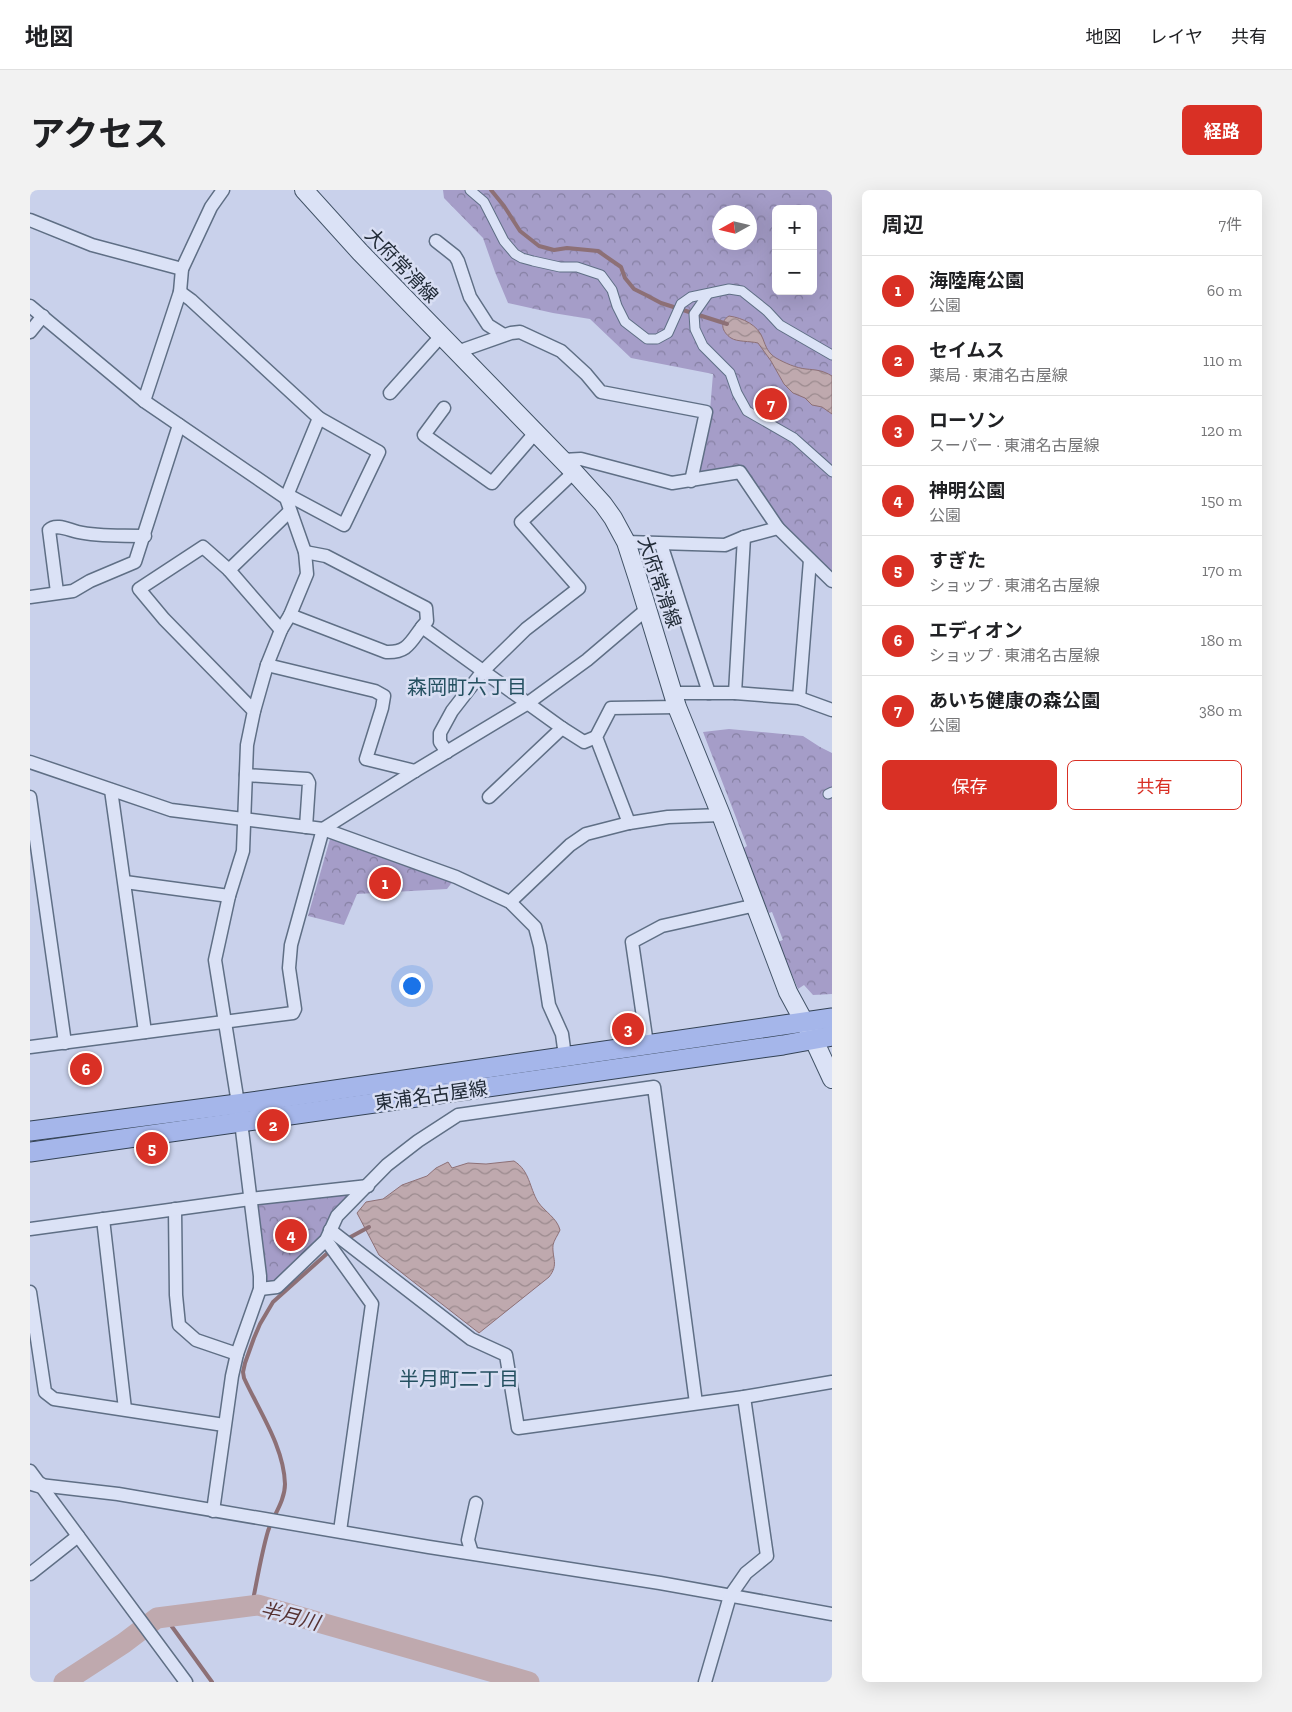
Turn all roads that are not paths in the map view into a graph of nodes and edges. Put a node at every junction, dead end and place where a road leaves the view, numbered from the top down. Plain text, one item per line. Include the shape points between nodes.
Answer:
1 (223, 190) edge
2 (304, 190) edge
3 (470, 190) edge
4 (30, 220) edge
5 (436, 241) dead end
6 (182, 269) junction
7 (180, 292) junction
8 (708, 294) junction
9 (30, 306) edge
10 (44, 316) junction
11 (30, 332) edge
12 (441, 336) junction
13 (504, 336) junction
14 (457, 352) junction
15 (832, 355) edge
16 (390, 393) dead end
17 (144, 401) junction
18 (444, 408) dead end
19 (319, 418) junction
20 (179, 425) junction
21 (535, 433) junction
22 (568, 466) junction
23 (832, 472) edge
24 (692, 481) junction
25 (287, 496) junction
26 (290, 511) junction
27 (778, 528) junction
28 (145, 536) junction
29 (744, 537) junction
30 (626, 542) junction
31 (662, 544) junction
32 (305, 552) junction
33 (810, 560) junction
34 (228, 570) junction
35 (832, 581) edge
36 (57, 592) junction
37 (30, 597) edge
38 (647, 609) junction
39 (290, 615) junction
40 (422, 627) junction
41 (281, 630) junction
42 (268, 665) junction
43 (483, 671) junction
44 (709, 693) junction
45 (735, 693) junction
46 (799, 698) junction
47 (676, 700) junction
48 (528, 703) junction
49 (832, 710) edge
50 (254, 711) junction
51 (562, 728) junction
52 (596, 737) junction
53 (448, 752) junction
54 (30, 762) edge
55 (415, 771) junction
56 (246, 775) junction
57 (111, 790) junction
58 (30, 797) edge
59 (489, 797) dead end
60 (31, 814) edge
61 (721, 815) junction
62 (244, 818) junction
63 (628, 823) junction
64 (306, 827) junction
65 (323, 829) junction
66 (125, 882) junction
67 (229, 896) junction
68 (510, 902) junction
69 (756, 905) junction
70 (832, 1018) edge
71 (225, 1022) junction
72 (804, 1022) junction
73 (145, 1032) junction
74 (823, 1037) edge
75 (65, 1043) junction
76 (647, 1044) junction
77 (30, 1047) edge
78 (565, 1056) junction
79 (832, 1079) edge
80 (239, 1113) junction
81 (30, 1131) edge
82 (30, 1152) edge
83 (368, 1186) junction
84 (250, 1199) junction
85 (175, 1209) junction
86 (104, 1220) junction
87 (30, 1229) edge
88 (328, 1235) junction
89 (260, 1289) junction
90 (30, 1292) edge
91 (237, 1354) junction
92 (35, 1359) edge
93 (832, 1382) edge
94 (744, 1397) junction
95 (696, 1403) junction
96 (125, 1409) junction
97 (224, 1425) junction
98 (30, 1470) edge
99 (35, 1484) edge
100 (476, 1502) dead end
101 (213, 1511) junction
102 (340, 1531) junction
103 (78, 1536) junction
104 (472, 1553) junction
105 (30, 1574) edge
106 (730, 1596) junction
107 (832, 1614) edge
108 (186, 1682) edge
109 (705, 1682) edge

1 - 6 street via 211,207
2 - 12 main road, 大府常滑線
3 - 8 street via 484,202 504,241 515,254 533,262 560,268 577,267 601,275 612,290 625,322 647,339 657,339 668,333 682,304 691,297
4 - 6 street via 92,245
5 - 13 street via 455,256 470,298 488,325
6 - 7 street
7 - 17 street
7 - 19 street
8 - 15 street via 730,289 742,292 780,325
8 - 23 street via 694,314 695,329 703,346 730,373 748,411 794,438
9 - 10 street
10 - 11 street
10 - 17 street
12 - 14 main road, 大府常滑線
12 - 16 street
13 - 14 street
13 - 24 street via 520,332 561,351 601,392 706,412
14 - 21 main road, 大府常滑線
17 - 20 street
18 - 21 street via 424,435 492,483
19 - 25 street
19 - 25 street via 379,452 344,525
20 - 25 street
20 - 28 street
21 - 22 main road, 大府常滑線
22 - 24 street via 581,459 672,483
22 - 30 main road, 大府常滑線 via 603,504
22 - 43 street via 521,522 579,588 526,629
24 - 27 street via 740,472
25 - 26 street
26 - 32 street
26 - 34 street
27 - 29 street
27 - 33 street
28 - 36 street via 135,562 73,591
28 - 36 street via 80,533 56,526 51,528
29 - 31 street via 726,545
29 - 45 street
30 - 31 street
30 - 38 main road, 大府常滑線
31 - 44 street
32 - 39 street via 306,574
32 - 40 street via 326,556 426,608 427,621
33 - 35 street
33 - 46 street
34 - 41 street
34 - 50 street via 203,547 139,589
36 - 37 street
38 - 47 main road, 大府常滑線
38 - 48 street via 587,660
39 - 40 street via 386,652 406,649
39 - 41 street
40 - 43 street
41 - 42 street
42 - 50 street
42 - 55 street via 375,691 384,696 366,759
43 - 48 street
43 - 53 street via 452,711 440,733 440,742
44 - 45 street
44 - 47 street
45 - 46 street
46 - 49 street
47 - 52 street via 611,708
47 - 61 main road, 大府常滑線
48 - 51 street
48 - 53 street
50 - 56 street via 247,745
51 - 52 street via 584,742
51 - 59 street
52 - 63 street
53 - 55 street
54 - 57 street
55 - 65 street
56 - 62 street
56 - 64 street via 307,779
57 - 62 street via 171,810
57 - 66 street
58 - 60 street
60 - 75 street
61 - 63 street via 668,816
61 - 69 main road, 大府常滑線
62 - 64 street
62 - 67 street via 243,850
63 - 68 street via 586,834
64 - 65 street
65 - 68 street via 456,877
65 - 71 street via 291,945 289,968 293,1013
66 - 67 street
66 - 73 street
67 - 71 street via 215,960
68 - 78 street via 535,927 549,1006 562,1034
69 - 72 main road, 大府常滑線 via 788,992
69 - 76 street via 662,926 632,942
70 - 72 main road, 東浦名古屋線
71 - 73 street
71 - 80 street
72 - 74 main road, 大府常滑線
72 - 76 main road, 東浦名古屋線
73 - 75 street
74 - 79 main road, 大府常滑線
74 - 80 main road, 東浦名古屋線 via 783,1045
75 - 77 street
76 - 78 main road, 東浦名古屋線
78 - 80 main road, 東浦名古屋線
80 - 81 main road, 東浦名古屋線
80 - 82 main road, 東浦名古屋線
80 - 84 street
83 - 84 street
83 - 88 street via 338,1216
83 - 95 street via 387,1165 458,1115 654,1087
84 - 85 street
84 - 89 street
85 - 86 street
85 - 91 street via 178,1325 196,1340
86 - 87 street
86 - 96 street
88 - 89 street via 278,1287
88 - 95 street via 471,1339 506,1355 518,1428
88 - 102 street via 372,1304
89 - 91 street
90 - 92 street
91 - 97 street
92 - 96 street via 45,1392 54,1399
93 - 94 street
94 - 95 street
94 - 106 street via 767,1556 746,1573
96 - 97 street
97 - 101 street
98 - 99 street
99 - 101 street via 118,1494
99 - 103 street
100 - 104 street via 468,1540
101 - 102 street
102 - 104 street
103 - 105 street
103 - 108 street
104 - 106 street
106 - 107 street
106 - 109 street

